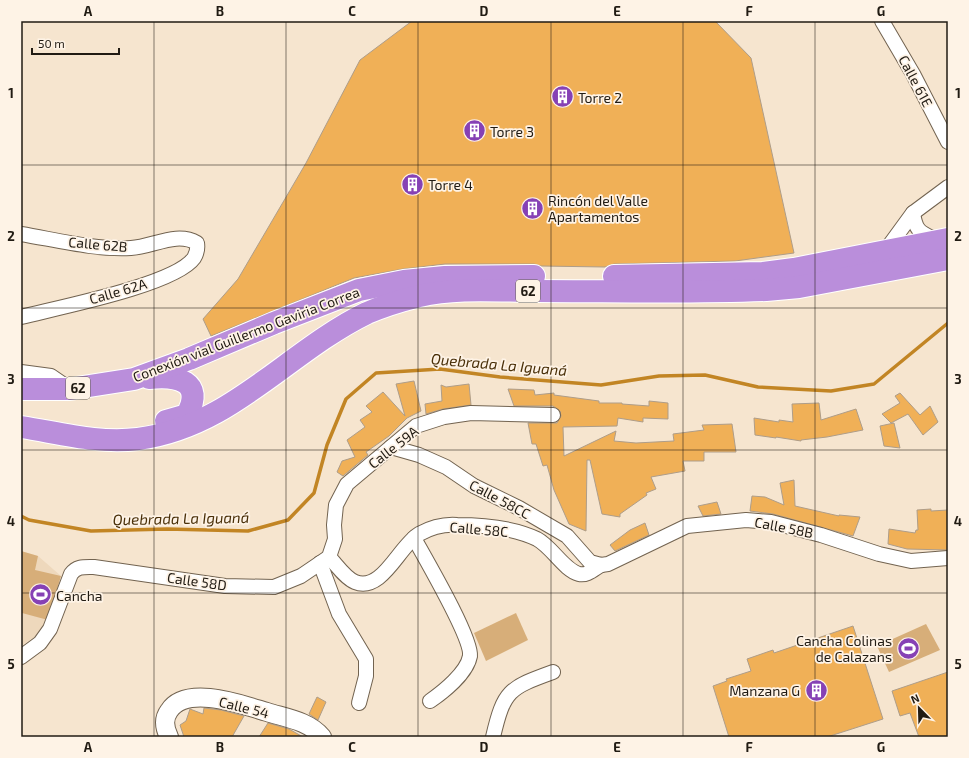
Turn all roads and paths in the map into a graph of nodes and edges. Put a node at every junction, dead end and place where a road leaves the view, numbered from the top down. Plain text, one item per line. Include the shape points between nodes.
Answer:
1 (882, 21) edge
2 (948, 142) edge
3 (948, 188) edge
4 (913, 213) junction
5 (21, 234) edge
6 (942, 239) edge
7 (197, 243) joint
8 (886, 250) junction
9 (948, 259) edge
10 (21, 317) edge
11 (21, 372) edge
12 (134, 379) junction
13 (21, 389) edge
14 (70, 389) junction
15 (553, 415) dead end
16 (21, 427) edge
17 (143, 438) junction
18 (391, 447) junction
19 (414, 538) junction
20 (948, 558) edge
21 (324, 560) junction
22 (601, 565) junction
23 (21, 657) edge
24 (553, 672) dead end
25 (430, 701) dead end
26 (359, 703) dead end
27 (169, 737) edge
28 (322, 737) edge
29 (493, 737) edge

1 - 2 street, Calle 61E
3 - 4 street
4 - 6 street via 919,232
4 - 8 street
5 - 7 street, Calle 62B via 103,247 132,248 185,238
6 - 8 highway, Conexión vial Guillermo Gaviria Correa / 62
7 - 10 street, Calle 62A via 198,249 194,258 173,273 146,284
8 - 12 highway, Conexión vial Guillermo Gaviria Correa / 62 via 763,273 606,277 473,275 404,281 359,290
9 - 17 highway, Conexión vial Guillermo Gaviria Correa / 62 via 800,287 766,290 473,291 420,296 368,313 220,411 173,431
11 - 14 street via 51,376
12 - 14 highway, Conexión vial Guillermo Gaviria Correa / 62
12 - 17 highway via 171,376 188,384 193,394 193,404 187,415 161,422
13 - 14 highway, Conexión vial Guillermo Gaviria Correa / 62
15 - 18 street, Calle 59A via 471,412 444,417 416,426
16 - 17 highway, Conexión vial Guillermo Gaviria Correa / 62 via 84,439
18 - 21 street, Calle 59A via 347,484 336,505 334,539
18 - 22 street, Calle 58CC via 419,455 446,467 474,486 519,508 567,536 590,562
19 - 21 street, Calle 58C via 378,578 368,584 353,581
19 - 22 street, Calle 58C via 439,526 456,524 491,527 538,540 552,550 573,572 581,575
19 - 25 street via 460,624 470,655 465,668 443,692
20 - 22 street, Calle 58B via 911,561 771,522 746,520 687,526
21 - 23 street, Calle 58D via 301,576 274,587 224,586 81,567 71,574 50,629 40,643
21 - 26 street via 339,614 366,659 366,676
24 - 29 street via 521,684 510,692 498,714
27 - 28 street, Calle 54 via 165,720 171,708 182,700 199,698 231,701 300,722 317,731

